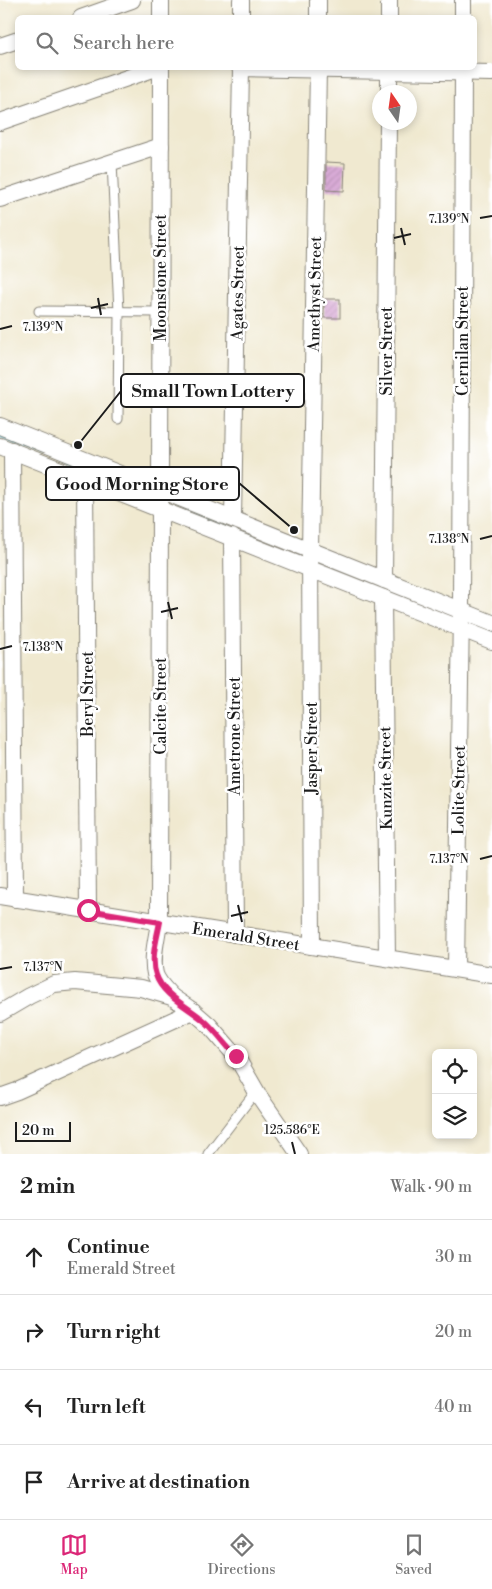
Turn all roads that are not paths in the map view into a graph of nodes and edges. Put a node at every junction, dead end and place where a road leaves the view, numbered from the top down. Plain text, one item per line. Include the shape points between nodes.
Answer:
1 (132, 0) edge
2 (161, 0) edge
3 (241, 0) edge
4 (318, 0) edge
5 (389, 0) edge
6 (463, 0) edge
7 (90, 15) edge
8 (161, 15) edge
9 (241, 15) edge
10 (318, 15) edge
11 (389, 15) edge
12 (463, 15) edge
13 (15, 41) edge
14 (0, 46) edge
15 (150, 70) edge
16 (161, 70) edge
17 (241, 70) edge
18 (318, 70) edge
19 (389, 70) edge
20 (463, 70) edge
21 (492, 72) edge
22 (388, 85) edge
23 (0, 122) edge
24 (388, 130) edge
25 (161, 146) junction
26 (112, 162) junction
27 (0, 199) edge
28 (39, 311) dead end
29 (119, 312) junction
30 (160, 312) junction
31 (118, 419) dead end
32 (0, 426) edge
33 (6, 448) edge
34 (85, 478) junction
35 (160, 489) junction
36 (160, 509) junction
37 (233, 518) junction
38 (232, 538) junction
39 (310, 549) junction
40 (310, 568) junction
41 (384, 580) junction
42 (384, 598) junction
43 (461, 610) junction
44 (492, 623) edge
45 (460, 628) junction
46 (492, 641) edge
47 (8, 897) edge
48 (88, 910) junction
49 (160, 922) junction
50 (235, 934) junction
51 (312, 946) junction
52 (387, 958) junction
53 (456, 969) junction
54 (492, 975) edge
55 (172, 997) junction
56 (193, 1011) junction
57 (0, 1013) edge
58 (256, 1091) junction
59 (0, 1097) edge
60 (293, 1151) edge
61 (208, 1154) edge

1 - 7 street
2 - 8 street
3 - 9 street
4 - 10 street
5 - 11 street
6 - 12 street
13 - 14 street
15 - 23 street
16 - 25 street, Moonstone Street
17 - 37 street, Agates Street
18 - 39 street, Amethyst Street
19 - 22 street
20 - 21 street
20 - 43 street, Cernilan Street
24 - 41 street, Silver Street
25 - 26 street
25 - 30 street, Moonstone Street
26 - 27 street
26 - 29 lane
28 - 29 lane
29 - 30 lane
29 - 31 lane
30 - 35 street, Moonstone Street
32 - 35 street
33 - 34 street
33 - 47 street
34 - 36 street
34 - 48 street, Beryl Street
35 - 36 street, Calcite Street
35 - 37 street
36 - 38 street
36 - 49 street, Calcite Street
37 - 39 street
38 - 40 street
38 - 50 street, Ametrone Street
39 - 40 street, Jasper Street
39 - 41 street
40 - 42 street
40 - 51 street, Jasper Street
41 - 43 street
42 - 45 street
42 - 52 street, Kunzite Street
43 - 44 street
43 - 45 street, Lolite Street
45 - 46 street
45 - 53 street, Lolite Street
47 - 48 street, Emerald Street
48 - 49 street, Emerald Street
49 - 50 street, Emerald Street
49 - 55 street, Calcite Street via 155,975
50 - 51 street, Emerald Street
51 - 52 street, Emerald Street
52 - 53 street, Emerald Street
53 - 54 street, Emerald Street
55 - 56 street
55 - 57 street via 141,988 75,982 54,984
56 - 58 street via 236,1056
56 - 59 street
58 - 60 street
58 - 61 lane

